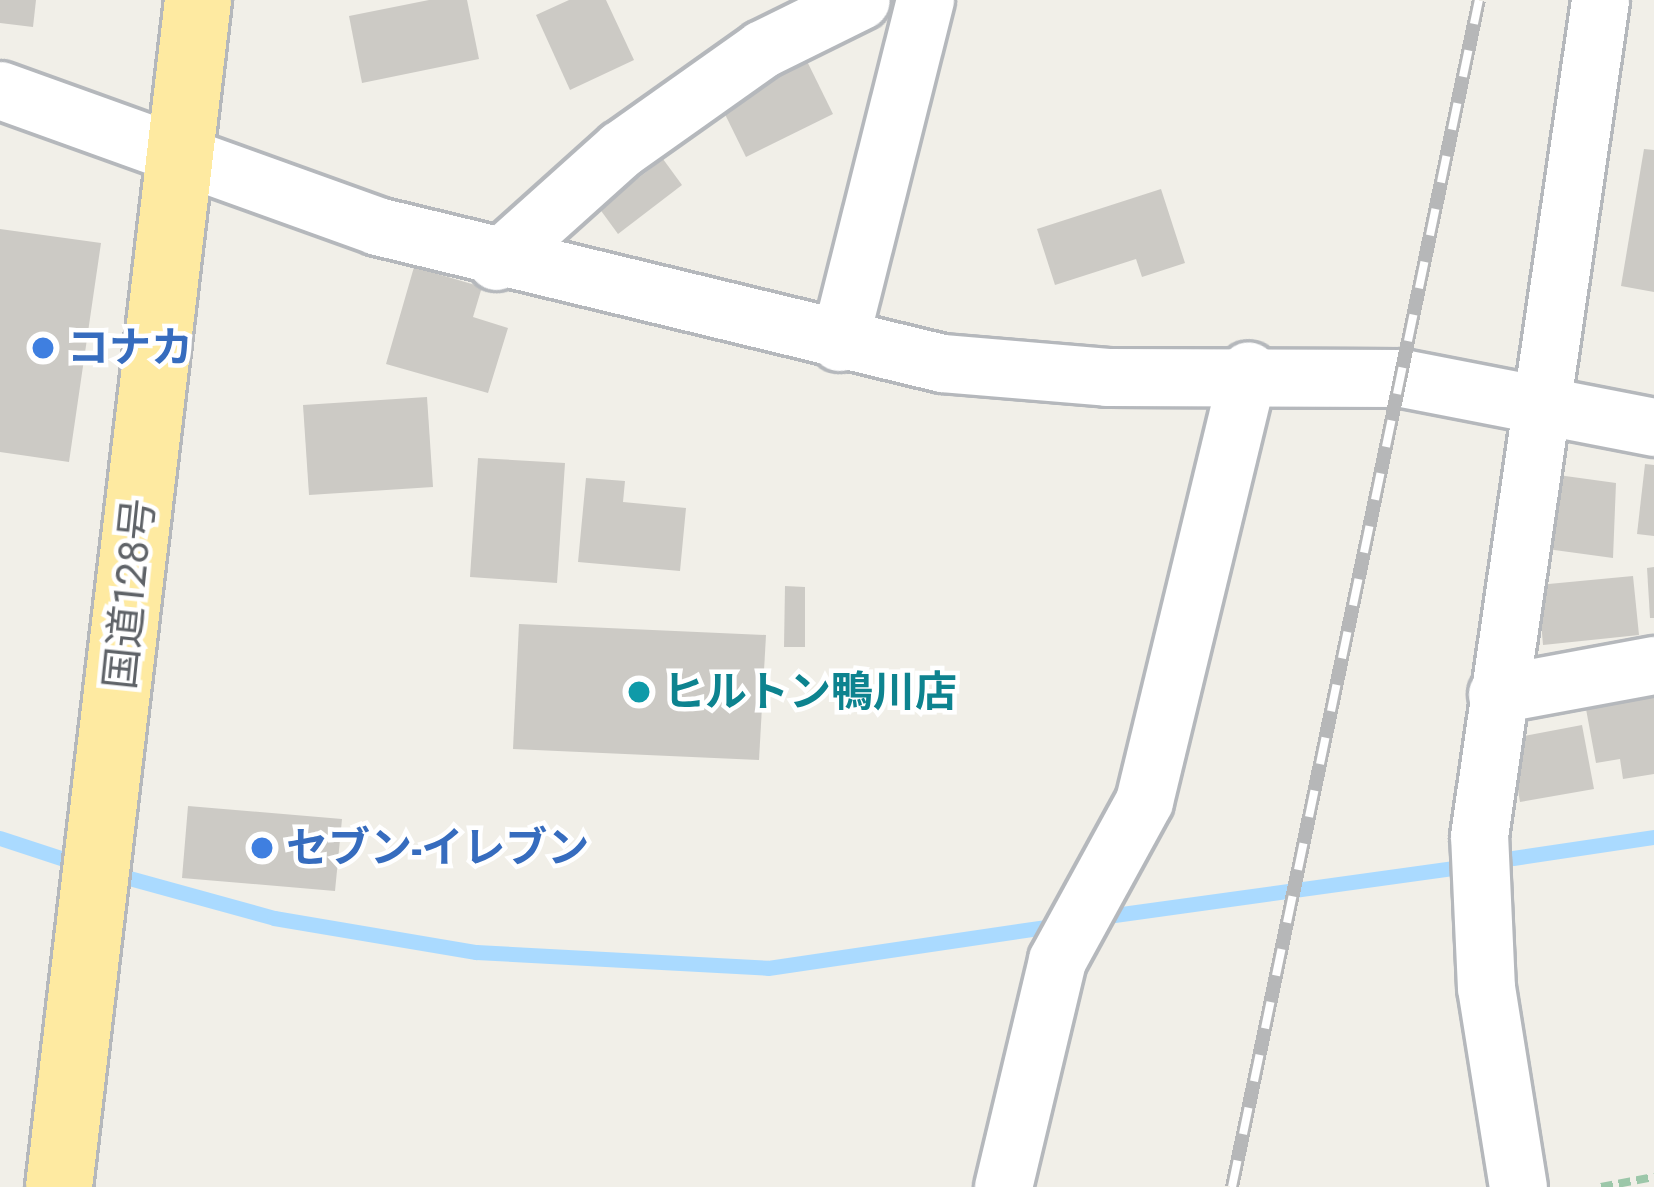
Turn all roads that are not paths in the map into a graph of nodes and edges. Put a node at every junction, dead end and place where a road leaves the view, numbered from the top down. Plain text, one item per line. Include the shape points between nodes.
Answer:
1 (198, 0) edge
2 (861, 0) edge
3 (925, 0) edge
4 (1600, 0) edge
5 (0, 89) edge
6 (176, 158) junction
7 (496, 261) junction
8 (838, 342) junction
9 (1248, 370) junction
10 (1537, 403) junction
11 (1654, 427) edge
12 (1654, 665) edge
13 (1496, 694) junction
14 (59, 1187) edge
15 (1004, 1187) edge
16 (1518, 1187) edge

1 - 6 highway, 国道128号
2 - 7 street via 762,49 621,149
3 - 8 street
4 - 10 street
5 - 6 street
6 - 7 street
6 - 14 highway, 国道128号
7 - 8 street
8 - 9 street via 1107,377
9 - 10 street via 1402,378
9 - 15 street via 1144,801 1086,891 1057,960
10 - 11 street
10 - 13 street
12 - 13 street
13 - 16 street via 1479,895

